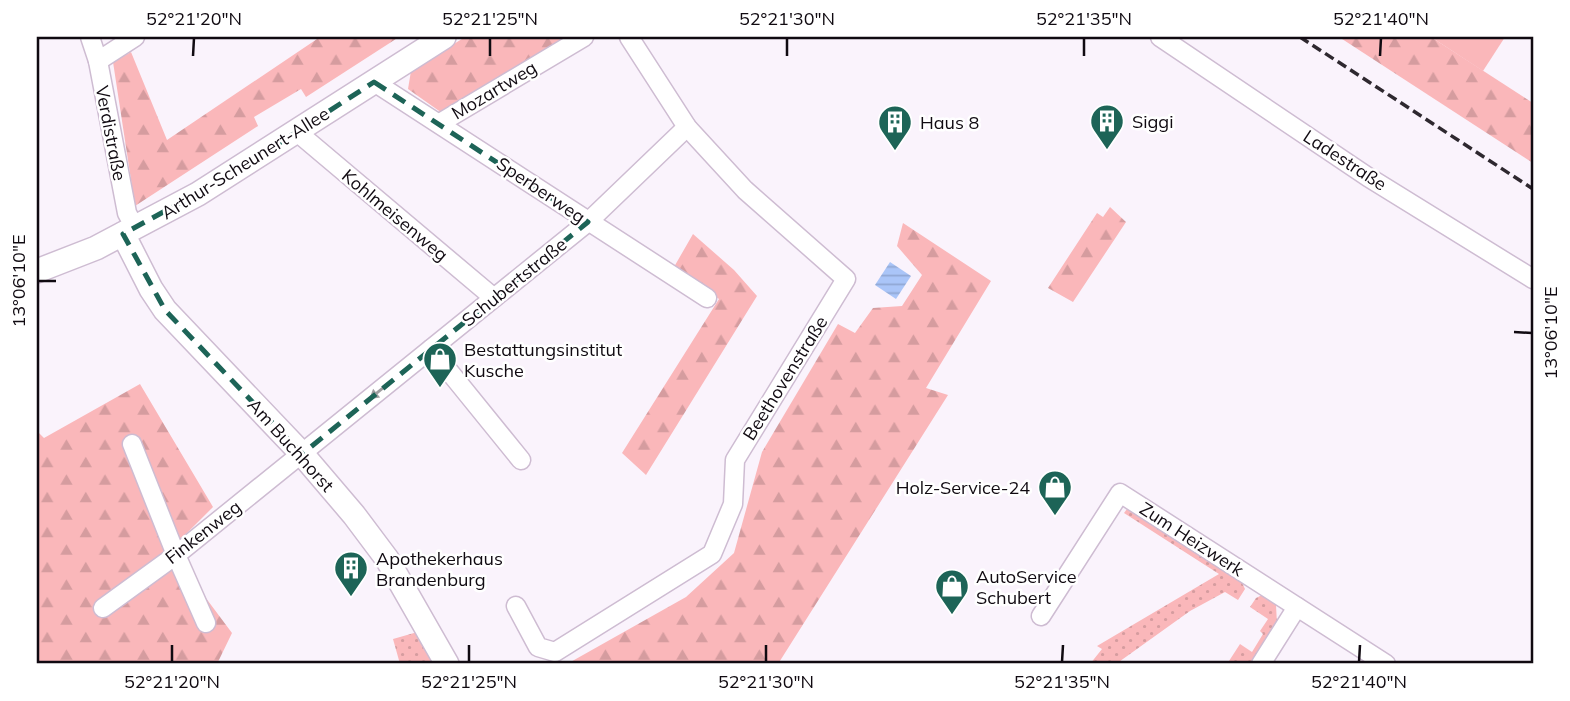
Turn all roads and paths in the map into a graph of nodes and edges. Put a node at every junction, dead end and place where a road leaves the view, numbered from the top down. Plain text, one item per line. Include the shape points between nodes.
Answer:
1 (90, 37) edge
2 (135, 37) edge
3 (444, 37) edge
4 (584, 37) edge
5 (629, 37) edge
6 (1160, 37) edge
7 (98, 61) junction
8 (374, 82) junction
9 (440, 122) junction
10 (687, 127) junction
11 (297, 132) junction
12 (588, 222) junction
13 (129, 231) junction
14 (37, 271) edge
15 (1533, 279) edge
16 (494, 298) junction
17 (707, 298) dead end
18 (431, 349) junction
19 (132, 444) dead end
20 (302, 454) junction
21 (521, 460) dead end
22 (176, 555) junction
23 (516, 606) dead end
24 (1297, 607) junction
25 (103, 608) dead end
26 (1041, 616) dead end
27 (205, 623) dead end
28 (447, 664) edge
29 (1261, 664) edge
30 (1386, 664) edge

1 - 7 street, Verdistraße
2 - 7 street
3 - 8 main road, Arthur-Scheunert-Allee
4 - 9 street, Mozartweg
5 - 10 street, Beethovenstraße
6 - 15 street, Ladestraße via 1368,177
7 - 13 street, Verdistraße
8 - 9 street, Sperberweg
8 - 11 main road, Arthur-Scheunert-Allee
9 - 12 street, Sperberweg
10 - 12 street, Schubertstraße
10 - 23 street, Beethovenstraße via 745,190 846,279 735,460 733,505 712,554 555,652 538,647
11 - 13 main road, Arthur-Scheunert-Allee
11 - 16 street, Kohlmeisenweg
12 - 16 street, Schubertstraße
12 - 17 street, Sperberweg
13 - 14 main road, Arthur-Scheunert-Allee
13 - 20 main road, Am Buchhorst via 151,289 165,310
16 - 18 street, Schubertstraße
18 -> 20 street, Schubertstraße
18 - 21 street
19 - 22 street
20 - 22 street, Finkenweg
20 - 28 main road, Am Buchhorst via 387,559
22 - 25 street, Finkenweg
22 - 27 street
24 - 26 street, Zum Heizwerk via 1121,493
24 - 29 street
24 - 30 street, Zum Heizwerk

